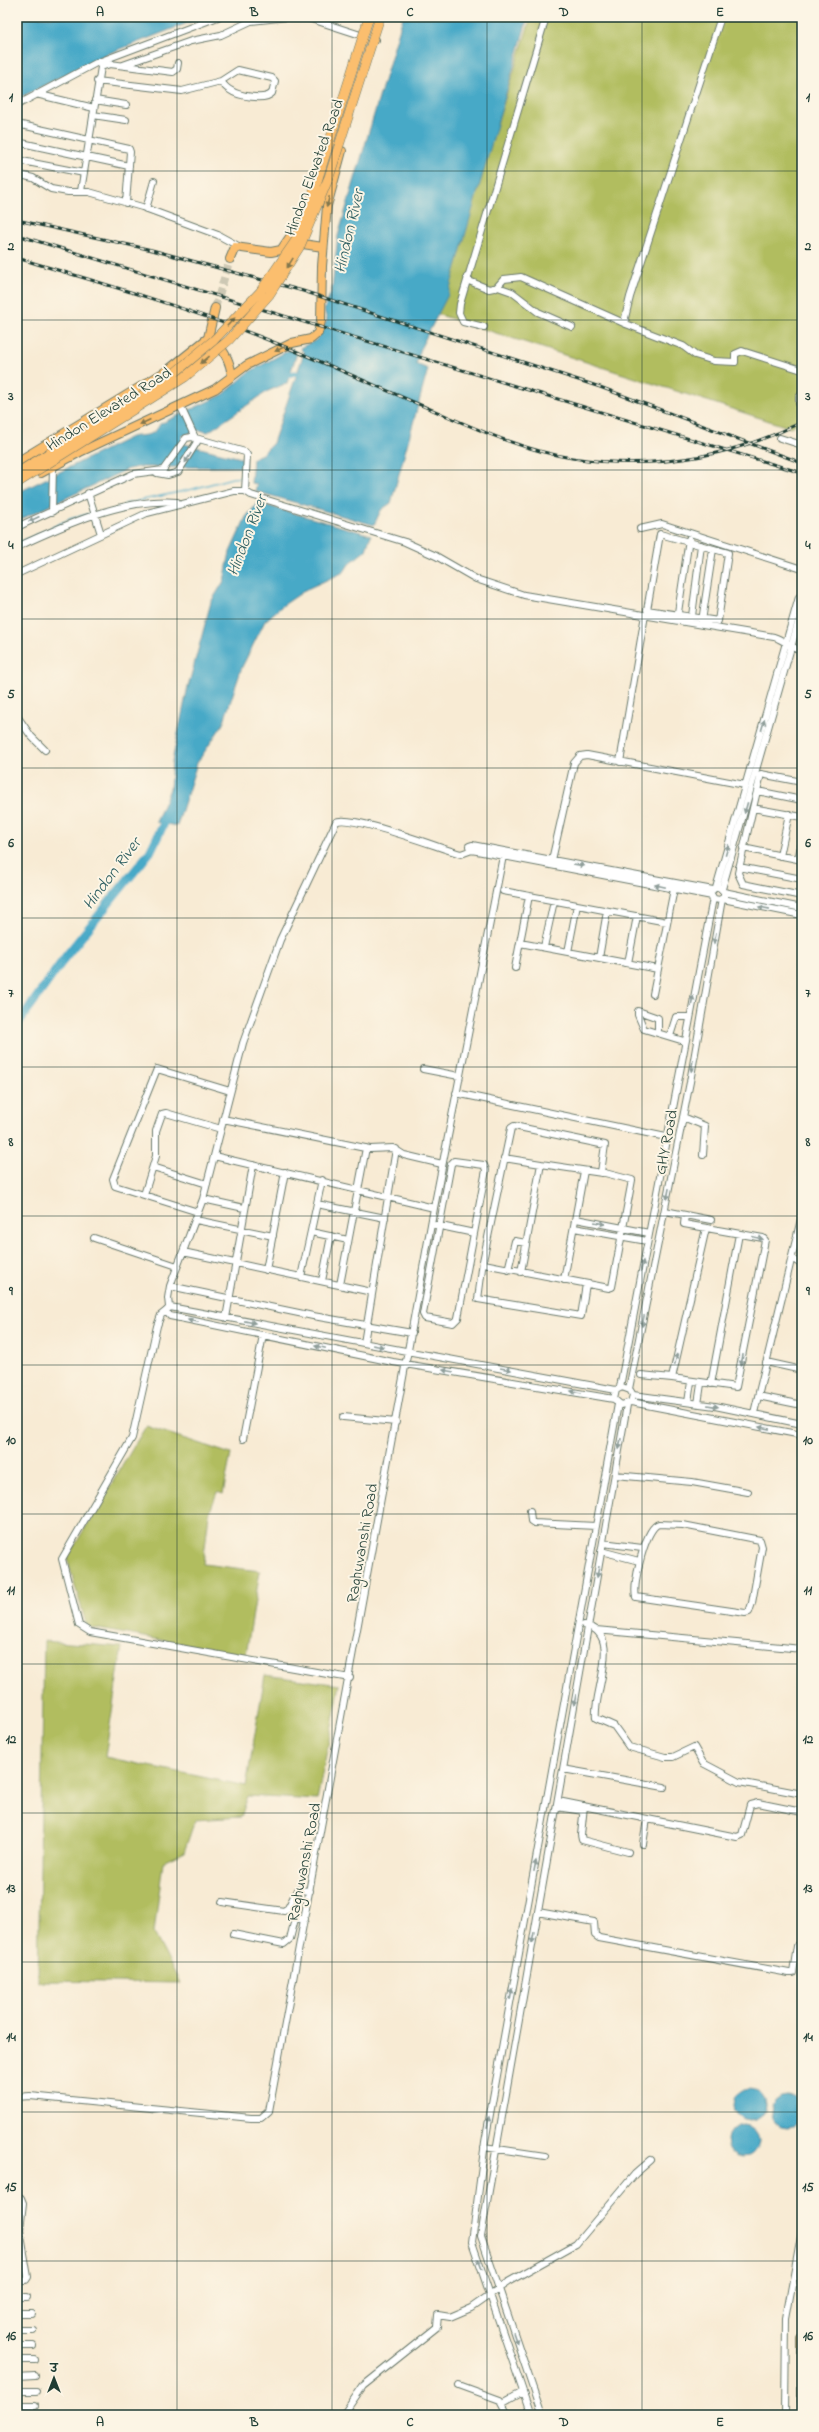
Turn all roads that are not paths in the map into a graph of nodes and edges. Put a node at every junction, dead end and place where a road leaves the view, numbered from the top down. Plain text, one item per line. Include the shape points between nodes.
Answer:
1 (218, 17) edge
2 (288, 17) edge
3 (306, 17) edge
4 (368, 17) edge
5 (380, 17) edge
6 (383, 17) edge
7 (546, 17) edge
8 (721, 17) edge
9 (361, 36) junction
10 (376, 40) junction
11 (178, 63) dead end
12 (122, 65) junction
13 (97, 81) junction
14 (221, 81) junction
15 (36, 94) junction
16 (95, 100) junction
17 (17, 105) edge
18 (126, 105) dead end
19 (94, 108) junction
20 (93, 116) junction
21 (126, 120) dead end
22 (17, 124) edge
23 (89, 141) junction
24 (17, 142) edge
25 (86, 157) junction
26 (17, 160) edge
27 (129, 166) junction
28 (84, 173) junction
29 (17, 174) edge
30 (154, 181) dead end
31 (80, 191) junction
32 (126, 203) junction
33 (146, 209) junction
34 (288, 241) junction
35 (240, 247) junction
36 (323, 247) junction
37 (230, 259) tunnel mouth
38 (468, 277) junction
39 (496, 288) junction
40 (215, 308) tunnel mouth
41 (626, 324) junction
42 (484, 327) dead end
43 (572, 327) dead end
44 (208, 338) junction
45 (802, 370) edge
46 (232, 376) junction
47 (802, 394) edge
48 (802, 407) edge
49 (181, 408) junction
50 (86, 418) junction
51 (780, 438) dead end
52 (196, 440) junction
53 (100, 442) junction
54 (802, 445) edge
55 (17, 462) edge
56 (53, 468) junction
57 (153, 472) junction
58 (17, 473) edge
59 (17, 483) edge
60 (246, 488) junction
61 (88, 493) junction
62 (183, 502) junction
63 (52, 509) junction
64 (96, 515) junction
65 (17, 527) edge
66 (640, 529) dead end
67 (690, 533) junction
68 (101, 534) junction
69 (715, 541) junction
70 (688, 542) junction
71 (701, 545) junction
72 (17, 547) edge
73 (712, 548) junction
74 (802, 569) edge
75 (17, 574) edge
76 (802, 595) edge
77 (802, 609) edge
78 (645, 615) junction
79 (692, 616) junction
80 (677, 618) junction
81 (702, 621) junction
82 (789, 646) junction
83 (802, 651) edge
84 (17, 716) edge
85 (45, 750) dead end
86 (620, 762) junction
87 (802, 782) edge
88 (745, 785) junction
89 (757, 791) junction
90 (802, 800) edge
91 (753, 808) junction
92 (788, 814) junction
93 (802, 817) edge
94 (802, 841) edge
95 (743, 848) junction
96 (472, 850) junction
97 (503, 856) junction
98 (780, 856) junction
99 (552, 860) junction
100 (800, 860) edge
101 (740, 867) junction
102 (802, 880) edge
103 (674, 889) junction
104 (503, 891) dead end
105 (718, 894) junction
106 (529, 896) junction
107 (802, 896) edge
108 (554, 901) junction
109 (577, 905) junction
110 (802, 908) edge
111 (607, 911) junction
112 (802, 915) edge
113 (637, 916) junction
114 (667, 922) junction
115 (520, 943) junction
116 (544, 947) junction
117 (568, 952) junction
118 (599, 958) junction
119 (628, 963) junction
120 (515, 968) dead end
121 (658, 969) junction
122 (653, 994) dead end
123 (689, 1017) junction
124 (658, 1033) dead end
125 (670, 1036) junction
126 (684, 1042) junction
127 (423, 1069) dead end
128 (459, 1076) junction
129 (230, 1091) junction
130 (456, 1093) junction
131 (683, 1117) junction
132 (223, 1120) junction
133 (221, 1129) junction
134 (666, 1137) junction
135 (366, 1148) junction
136 (396, 1149) junction
137 (703, 1155) dead end
138 (214, 1156) junction
139 (504, 1158) junction
140 (442, 1164) junction
141 (541, 1164) junction
142 (253, 1165) junction
143 (153, 1167) junction
144 (584, 1171) junction
145 (285, 1172) junction
146 (602, 1173) junction
147 (322, 1180) junction
148 (207, 1184) junction
149 (358, 1189) junction
150 (144, 1194) junction
151 (388, 1198) junction
152 (203, 1199) junction
153 (317, 1204) junction
154 (244, 1208) junction
155 (434, 1208) junction
156 (664, 1211) junction
157 (198, 1212) junction
158 (353, 1212) junction
159 (685, 1215) junction
160 (802, 1215) edge
161 (385, 1218) junction
162 (576, 1219) junction
163 (196, 1220) junction
164 (711, 1220) dead end
165 (431, 1223) junction
166 (439, 1225) junction
167 (624, 1227) junction
168 (574, 1228) junction
169 (706, 1228) junction
170 (241, 1230) junction
171 (311, 1232) junction
172 (474, 1233) junction
173 (649, 1233) junction
174 (739, 1234) junction
175 (273, 1236) junction
176 (331, 1236) junction
177 (622, 1236) junction
178 (94, 1238) dead end
179 (348, 1240) junction
180 (647, 1241) junction
181 (526, 1243) junction
182 (183, 1252) junction
183 (792, 1258) junction
184 (235, 1264) junction
185 (484, 1264) junction
186 (802, 1265) edge
187 (177, 1266) junction
188 (266, 1270) junction
189 (508, 1270) junction
190 (521, 1272) junction
191 (301, 1277) junction
192 (564, 1280) junction
193 (322, 1281) junction
194 (586, 1284) junction
195 (340, 1285) junction
196 (170, 1286) junction
197 (372, 1292) junction
198 (229, 1299) junction
199 (167, 1309) junction
200 (226, 1318) junction
201 (366, 1325) junction
202 (412, 1334) junction
203 (263, 1335) junction
204 (364, 1343) junction
205 (409, 1352) junction
206 (766, 1362) junction
207 (407, 1364) junction
208 (802, 1370) edge
209 (641, 1375) dead end
210 (672, 1378) junction
211 (691, 1382) junction
212 (702, 1384) junction
213 (711, 1384) junction
214 (618, 1388) junction
215 (629, 1389) junction
216 (633, 1395) junction
217 (758, 1396) junction
218 (616, 1402) junction
219 (688, 1402) junction
220 (629, 1404) junction
221 (698, 1404) junction
222 (802, 1405) edge
223 (754, 1414) junction
224 (343, 1417) dead end
225 (396, 1422) junction
226 (802, 1424) edge
227 (802, 1435) edge
228 (243, 1439) dead end
229 (615, 1475) junction
230 (748, 1492) dead end
231 (530, 1511) dead end
232 (596, 1526) junction
233 (603, 1543) junction
234 (642, 1548) junction
235 (601, 1551) junction
236 (639, 1561) junction
237 (579, 1624) junction
238 (588, 1626) junction
239 (596, 1630) junction
240 (802, 1649) edge
241 (350, 1678) junction
242 (563, 1769) junction
243 (664, 1787) dead end
244 (802, 1794) edge
245 (557, 1804) junction
246 (584, 1809) junction
247 (802, 1812) edge
248 (647, 1819) junction
249 (643, 1844) dead end
250 (628, 1852) dead end
251 (310, 1891) junction
252 (222, 1902) dead end
253 (538, 1912) junction
254 (305, 1919) junction
255 (233, 1934) dead end
256 (797, 1946) dead end
257 (17, 2097) edge
258 (484, 2147) junction
259 (497, 2149) junction
260 (545, 2156) dead end
261 (651, 2160) dead end
262 (21, 2198) dead end
263 (19, 2230) edge
264 (802, 2231) edge
265 (17, 2280) edge
266 (498, 2290) junction
267 (17, 2297) edge
268 (28, 2297) dead end
269 (493, 2300) junction
270 (17, 2313) edge
271 (31, 2313) dead end
272 (17, 2330) edge
273 (33, 2330) dead end
274 (802, 2338) edge
275 (802, 2342) edge
276 (17, 2346) edge
277 (33, 2346) dead end
278 (17, 2360) edge
279 (35, 2360) dead end
280 (35, 2376) dead end
281 (17, 2377) edge
282 (459, 2385) dead end
283 (17, 2391) edge
284 (36, 2391) dead end
285 (523, 2392) junction
286 (503, 2403) junction
287 (802, 2404) edge
288 (17, 2405) edge
289 (35, 2405) dead end
290 (342, 2415) edge
291 (508, 2415) edge
292 (531, 2415) edge
293 (542, 2415) edge
294 (785, 2415) edge

1 - 15 street via 101,61
2 - 12 street via 252,21 221,35 191,41
3 - 9 street
4 - 9 main road
58 -> 4 highway, Hindon Elevated Road, bridge via 165,381 214,340 260,292 294,243 307,213
5 -> 59 highway, Hindon Elevated Road, bridge via 329,178 300,246 270,295 229,340 185,377
6 - 10 main road
7 - 38 street
8 - 41 street via 630,297
9 - 10 street
9 - 34 main road via 323,159 300,222
10 -> 36 main road via 327,206
11 - 12 street via 177,69 173,72
12 - 13 street via 103,65
13 - 14 street via 175,91 195,89
13 - 16 street
14 - 14 street via 233,92 260,96 271,95 275,81 272,78 238,70
15 - 17 street
15 - 19 street
16 - 18 street
16 - 19 street
19 - 20 street
20 - 21 street
20 - 23 street
22 - 23 street
23 - 25 street
23 - 27 street via 129,148
24 - 25 street
25 - 27 street
25 - 28 street
26 - 28 street
27 - 32 street
28 - 31 street
29 - 31 street via 33,178 52,189
30 - 33 street
31 - 32 street
32 - 33 street
33 - 35 street via 222,236
34 - 35 main road via 281,250 272,252
34 - 36 main road
35 - 37 main road via 235,247
36 -> 46 main road via 318,332 311,339 292,343 247,365
38 - 39 street via 469,281 475,284 489,289
38 - 42 street via 460,304 460,317 465,323
39 - 41 street via 504,279 521,277
39 - 43 street via 512,292 538,312
40 - 44 main road
41 - 45 street via 714,361 735,362 735,354 742,351
44 - 46 main road via 226,353
44 - 50 main road via 168,370
46 - 49 main road
47 - 48 street via 799,397 799,404
49 - 52 street
49 -> 53 main road
50 - 53 main road
50 - 55 main road
51 - 54 street
52 - 57 street via 192,437 186,438 166,468
52 -> 57 street via 179,471 168,475
52 - 60 street via 240,449 247,455
53 - 56 main road
56 - 58 main road via 30,479
56 - 63 street
57 - 61 street via 133,474
60 - 62 street
60 - 78 street via 259,497 375,532 436,556 476,579 505,590
61 - 63 street
61 - 64 street
62 - 64 street via 148,502
62 - 68 street via 152,511
63 -> 65 street
64 - 68 street
64 - 72 street
66 - 67 street via 660,524
67 - 69 street
67 - 70 street
68 - 75 street
69 - 73 street
69 - 74 street
70 - 71 street
70 - 80 street
70 - 80 street via 660,534 646,610
71 - 73 street
71 - 79 street
73 - 81 street
73 - 81 street via 728,553 718,621
76 - 82 street via 799,597
77 - 82 street
78 - 80 street
78 - 86 street
79 - 80 street
79 - 81 street
80 - 81 street
81 - 82 street via 774,637
82 - 83 street
88 -> 82 street
82 -> 105 street
84 - 85 street
86 - 88 street
86 - 99 street via 587,755 575,759
87 - 89 street via 761,774
105 -> 88 street
89 - 90 street
89 - 91 street
91 - 92 street
91 - 95 street
92 - 93 street
92 - 98 street
94 - 100 street
95 - 98 street
95 - 101 street
96 - 97 street
96 - 99 street via 469,847 471,845
96 - 129 street via 461,854 377,827 342,820 336,822 280,940 243,1043
103 -> 97 street
97 - 128 street, Raghuvanshi Road
98 - 100 street
99 -> 105 street
101 - 102 street
101 - 107 street via 739,877 744,884
103 - 105 street
103 - 114 street
104 - 106 street
105 - 110 street
112 -> 105 street
123 -> 105 street, GHY Road
105 -> 131 street, GHY Road
106 - 108 street
106 - 115 street
108 - 109 street
108 - 116 street
109 - 111 street
109 - 117 street
111 - 113 street
111 - 118 street
113 - 114 street
113 - 119 street
114 - 121 street
115 - 116 street
115 - 120 street
116 - 117 street
117 - 118 street
118 - 119 street
119 - 121 street
121 - 122 street
123 - 125 street via 676,1016
123 - 126 street, GHY Road
124 - 125 street
125 - 126 street
126 - 134 street, GHY Road
127 - 128 street
128 - 130 street, Raghuvanshi Road
129 - 132 street
129 - 150 street via 160,1069 155,1070 112,1181 115,1186
130 - 134 street
130 - 140 street, Raghuvanshi Road
131 - 137 street via 705,1126
131 -> 156 street, GHY Road
132 - 133 street
132 - 135 street
133 - 138 street
133 - 143 street via 163,1113 156,1128
134 - 173 street, GHY Road
135 - 136 street
135 - 149 street
136 - 140 street via 404,1155
136 - 151 street
138 - 142 street
138 - 148 street
139 - 141 street
139 - 146 street via 511,1128 514,1126 605,1145
139 - 185 street
140 - 155 street, Raghuvanshi Road
141 - 144 street
141 - 181 street
142 - 145 street
142 - 154 street
143 - 148 street
143 - 150 street
144 - 146 street
144 - 162 street
145 - 147 street
145 - 175 street
146 - 167 street via 632,1180
147 - 149 street
147 - 153 street
148 - 152 street
149 - 151 street
149 - 158 street
150 - 157 street
151 - 155 street
151 - 161 street
152 - 154 street
152 - 157 street
153 - 158 street
153 - 171 street
154 - 170 street
155 - 165 street, Raghuvanshi Road
156 - 159 street
156 -> 215 street, GHY Road
157 - 163 street
158 - 161 street
158 - 179 street
159 - 164 street
159 - 169 street via 684,1224
160 - 183 street
161 - 197 street
162 -> 167 street
162 - 168 street
163 - 170 street
163 - 182 street
165 - 166 street
165 - 202 street, Raghuvanshi Road
166 - 172 street
166 - 172 street via 452,1162 457,1160 484,1165 486,1170
166 - 172 street via 423,1314 428,1318 451,1323 457,1321
167 - 173 street
167 - 177 street
168 - 177 street
168 - 192 street
169 - 174 street
210 -> 169 street
170 - 175 street
170 - 184 street
171 - 176 street
171 - 191 street
173 - 180 street, GHY Road
174 - 213 street
174 -> 213 street via 763,1238 765,1242 737,1386
175 - 188 street
176 - 179 street
176 - 193 street
177 - 180 street
177 - 194 street via 612,1288
178 - 187 street
179 - 195 street
214 -> 180 street, GHY Road
181 - 189 street via 515,1241
181 - 190 street
182 - 184 street
182 - 187 street
183 - 186 street
183 - 206 street
184 - 188 street
184 - 198 street
185 - 189 street
185 - 194 street via 478,1299 581,1316
187 - 196 street
188 - 191 street
189 - 190 street
190 - 192 street
191 - 193 street
192 - 194 street
193 - 195 street
195 - 197 street
196 - 198 street
196 - 199 street
197 - 201 street
198 - 200 street
198 - 201 street
199 - 200 street
203 -> 199 street via 170,1316
199 - 241 street via 161,1315 157,1326 132,1438 63,1555 79,1625 90,1632
200 -> 204 street
201 - 202 street
201 - 204 street
202 - 205 street, Raghuvanshi Road
207 -> 203 street
203 - 228 street
204 -> 205 street
205 - 207 street, Raghuvanshi Road
205 -> 214 street
206 - 208 street
206 - 217 street
218 -> 207 street
207 - 225 street, Raghuvanshi Road
209 - 210 street
210 - 211 street
211 - 212 street
211 - 219 street
212 - 213 street
212 - 221 street
214 - 215 street
214 - 218 street, GHY Road
215 - 216 street
216 - 219 street
216 - 220 street
217 - 222 street
217 - 223 street
218 - 220 street
218 - 232 street, GHY Road
219 - 221 street
227 -> 220 street
220 -> 229 street
221 -> 223 street
223 - 226 street
224 - 225 street
225 - 241 street, Raghuvanshi Road
229 - 230 street via 692,1482
229 - 233 street
231 - 232 street via 530,1521 534,1523
232 - 237 street, GHY Road
233 - 234 street
233 - 235 street
234 - 236 street
234 - 236 street via 653,1527 659,1524 683,1525 758,1539 762,1542 762,1547 750,1610 744,1613 636,1597
235 - 236 street
235 -> 238 street
237 - 238 street
258 -> 237 street, GHY Road
238 - 239 street
238 -> 242 street
239 - 240 street
239 - 244 street via 603,1640 604,1656 596,1716 598,1720 614,1726 629,1747 665,1757 672,1757 694,1747 703,1763 739,1782
241 - 251 street, Raghuvanshi Road
242 - 243 street
242 - 245 street
245 - 246 street
245 - 253 street
246 - 248 street
246 - 250 street via 582,1840
247 - 248 street via 758,1803 750,1805 742,1835 737,1837
248 - 249 street
251 - 252 street via 297,1890 284,1911
251 - 254 street, Raghuvanshi Road
253 - 256 street via 594,1922 595,1934 599,1938 789,1973 793,1973
253 -> 259 street
254 - 255 street via 295,1919 290,1939 284,1944
254 - 257 street, Raghuvanshi Road via 269,2111 264,2117 252,2118 30,2096
258 - 259 street
269 -> 258 street, GHY Road via 472,2236
259 - 260 street
259 - 266 street via 482,2236
261 - 266 street via 635,2174 576,2244
262 - 263 street via 23,2203
263 - 265 street via 28,2277 26,2280
264 - 294 street via 786,2318
266 - 269 street
266 -> 293 street
267 - 268 street
269 - 285 street, GHY Road
269 - 290 street via 450,2318 438,2315 437,2327 363,2386
270 - 271 street
272 - 273 street
274 - 275 main road
275 - 287 main road
276 - 277 street
278 - 279 street
280 - 281 street
282 - 286 street
283 - 284 street
285 - 286 street
285 - 292 street, GHY Road
286 - 291 street
288 - 289 street

